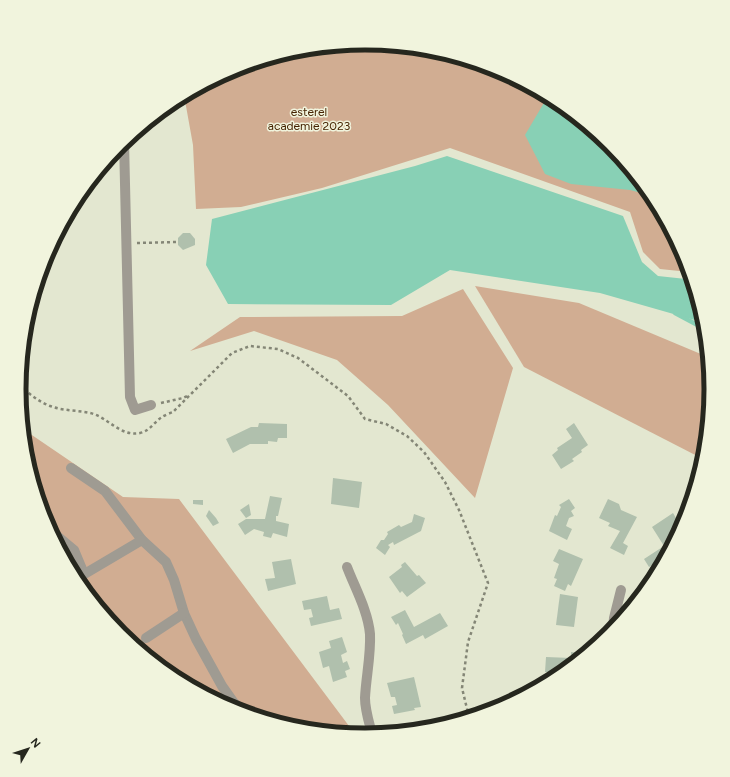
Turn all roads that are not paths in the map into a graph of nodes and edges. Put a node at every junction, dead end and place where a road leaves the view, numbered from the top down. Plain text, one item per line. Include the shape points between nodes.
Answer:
1 (124, 150) edge
2 (151, 405) road end
3 (71, 468) dead end
4 (62, 540) edge
5 (142, 540) junction
6 (347, 567) dead end
7 (79, 570) edge
8 (82, 575) edge
9 (621, 590) dead end
10 (184, 613) junction
11 (614, 618) edge
12 (146, 638) dead end
13 (229, 699) edge
14 (370, 728) edge

1 - 2 street via 130,397 135,410
3 - 5 street via 106,491
4 - 7 street via 74,550
5 - 8 street
5 - 10 street via 166,562
6 - 14 street via 370,633 365,698
9 - 11 street
10 - 12 street
10 - 13 street

